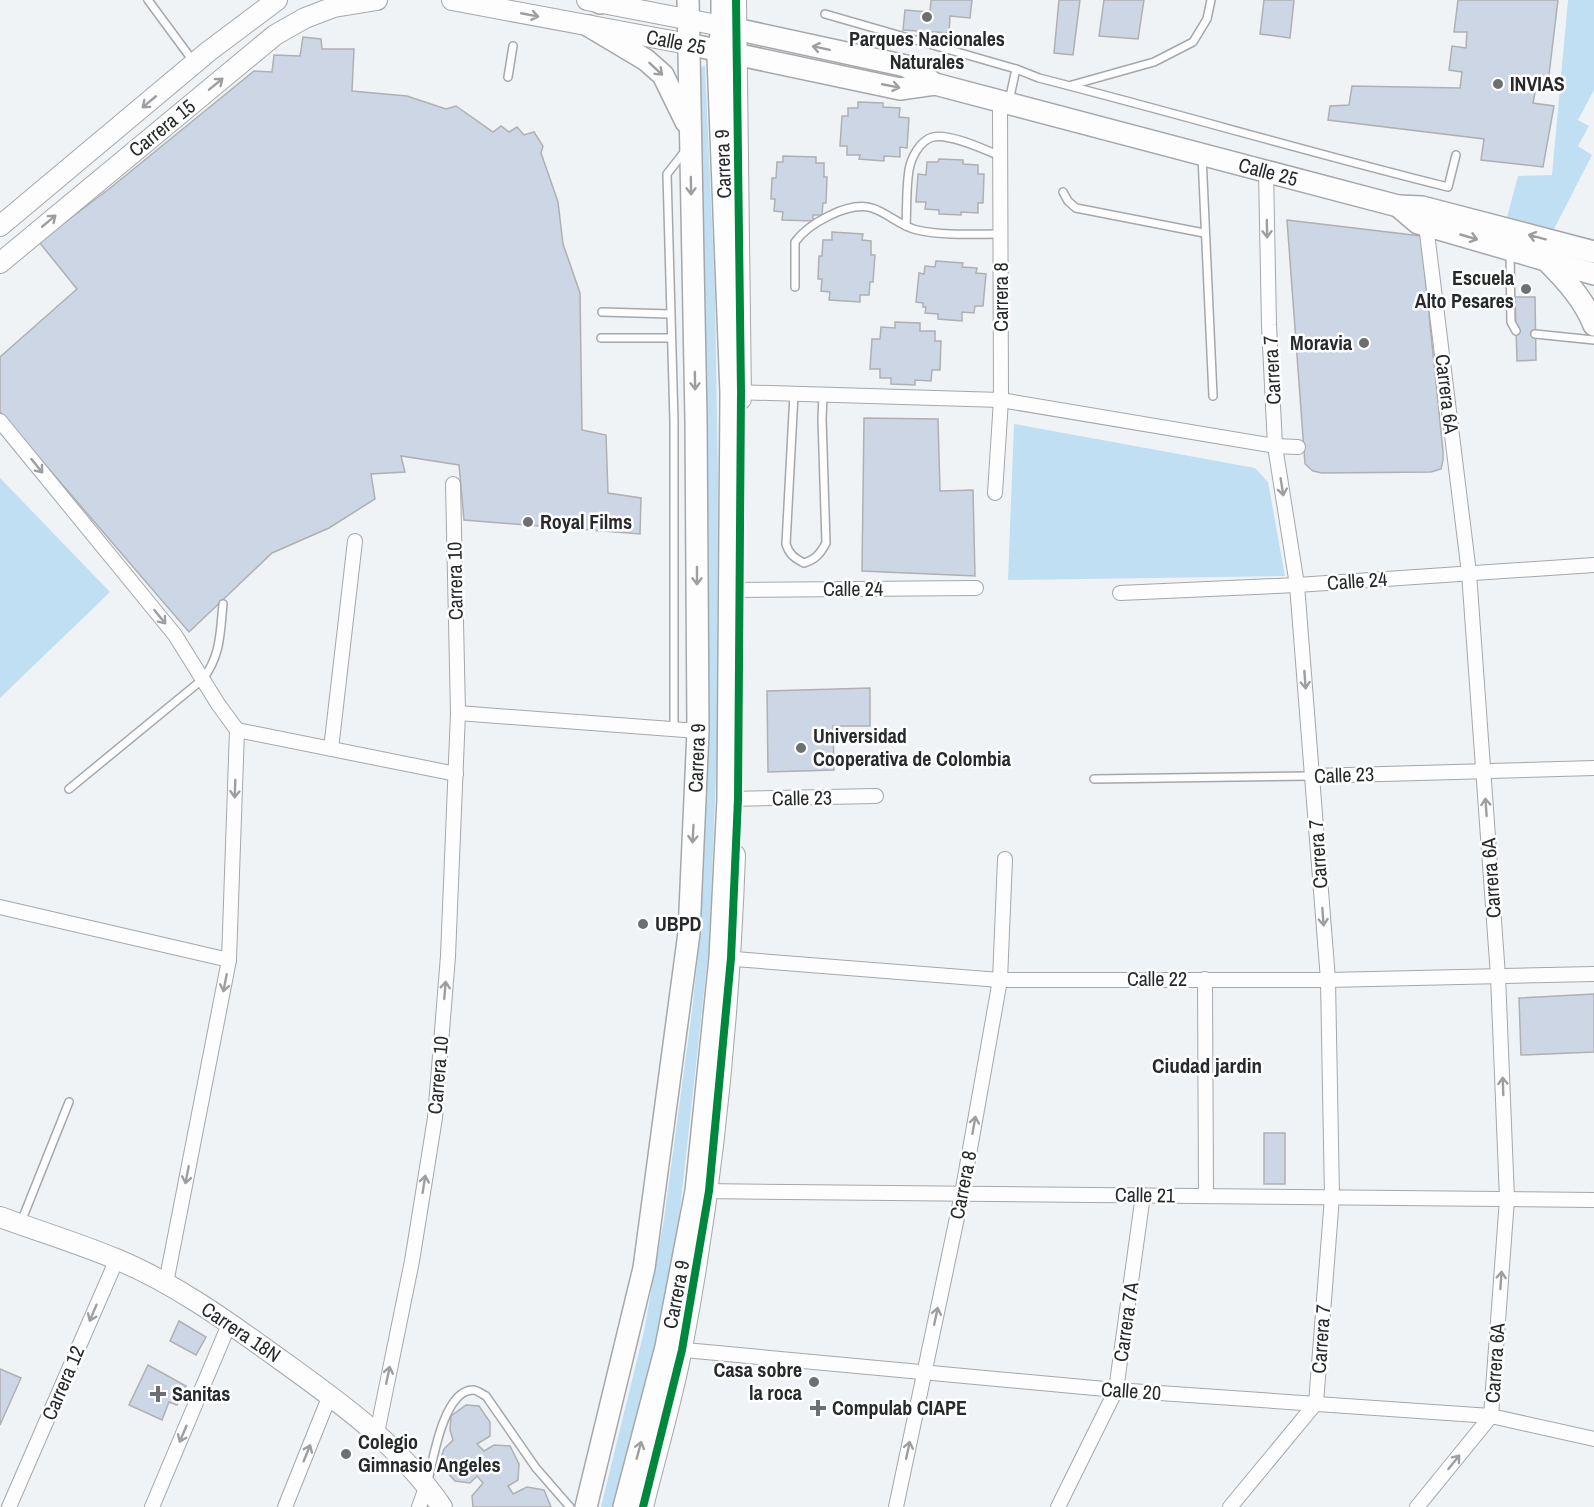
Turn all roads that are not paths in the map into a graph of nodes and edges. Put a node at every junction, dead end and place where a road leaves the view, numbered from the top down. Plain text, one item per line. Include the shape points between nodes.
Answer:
1 (148, 0) edge
2 (277, 0) edge
3 (377, 0) edge
4 (452, 0) edge
5 (722, 0) edge
6 (736, 0) edge
7 (1211, 0) edge
8 (596, 1) edge
9 (688, 10) edge
10 (825, 14) dead end
11 (589, 26) junction
12 (729, 27) junction
13 (688, 44) junction
14 (513, 46) dead end
15 (195, 63) junction
16 (736, 63) junction
17 (1016, 69) junction
18 (508, 77) dead end
19 (935, 84) junction
20 (1070, 86) junction
21 (1005, 102) junction
22 (722, 124) junction
23 (689, 136) junction
24 (1202, 154) junction
25 (1456, 155) dead end
26 (1000, 156) junction
27 (1266, 171) junction
28 (1063, 192) dead end
29 (1398, 206) junction
30 (1426, 225) junction
31 (0, 226) edge
32 (906, 226) junction
33 (1204, 233) junction
34 (1002, 234) junction
35 (1509, 249) junction
36 (1594, 252) edge
37 (2, 259) edge
38 (1546, 261) junction
39 (1594, 274) edge
40 (795, 287) dead end
41 (602, 312) dead end
42 (670, 314) junction
43 (1594, 325) edge
44 (1516, 330) dead end
45 (1535, 334) dead end
46 (601, 338) dead end
47 (671, 338) junction
48 (1594, 340) edge
49 (736, 392) junction
50 (794, 394) junction
51 (824, 395) junction
52 (1214, 396) dead end
53 (1001, 400) junction
54 (0, 421) edge
55 (1275, 446) junction
56 (1298, 447) dead end
57 (453, 484) dead end
58 (995, 493) dead end
59 (355, 541) dead end
60 (1594, 565) edge
61 (1469, 573) junction
62 (1297, 585) junction
63 (976, 588) dead end
64 (735, 590) junction
65 (1120, 593) dead end
66 (223, 604) dead end
67 (202, 680) junction
68 (458, 713) junction
69 (674, 729) junction
70 (237, 730) junction
71 (698, 731) junction
72 (331, 749) junction
73 (1594, 768) edge
74 (1484, 771) junction
75 (456, 774) junction
76 (1312, 776) junction
77 (1094, 779) dead end
78 (69, 789) dead end
79 (876, 796) dead end
80 (733, 799) junction
81 (1005, 860) dead end
82 (0, 907) edge
83 (726, 958) junction
84 (229, 960) junction
85 (1594, 974) edge
86 (1498, 976) junction
87 (1000, 980) junction
88 (1205, 980) junction
89 (1328, 980) junction
90 (69, 1102) dead end
91 (702, 1191) junction
92 (962, 1194) junction
93 (1143, 1195) junction
94 (1206, 1196) junction
95 (1332, 1197) junction
96 (1507, 1199) junction
97 (1594, 1200) edge
98 (0, 1217) edge
99 (20, 1225) junction
100 (117, 1259) junction
101 (166, 1283) junction
102 (230, 1322) junction
103 (674, 1349) junction
104 (924, 1373) junction
105 (1116, 1390) junction
106 (330, 1395) junction
107 (1316, 1403) junction
108 (1491, 1416) junction
109 (377, 1432) junction
110 (1594, 1439) edge
111 (427, 1485) junction
112 (6, 1504) edge
113 (152, 1507) edge
114 (285, 1507) edge
115 (419, 1507) edge
116 (442, 1507) edge
117 (570, 1507) edge
118 (586, 1507) edge
119 (624, 1507) edge
120 (643, 1507) edge
121 (896, 1507) edge
122 (1058, 1507) edge
123 (1230, 1507) edge
124 (1417, 1507) edge

1 - 15 lane
2 - 15 main road, Carrera 15
37 -> 3 main road, Carrera 15 via 275,35 334,7
4 -> 11 main road, Calle 25
5 - 12 main road, Carrera 9
6 - 12 main road
7 - 20 lane via 1207,19 1193,42 1154,62
8 - 9 main road, Calle 25
9 - 12 main road, Calle 25
9 - 13 main road, Carrera 9
10 - 17 lane
11 - 13 main road, Calle 25
11 -> 23 main road via 646,60 663,75
12 - 16 main road, Carrera 9
19 -> 12 main road, Calle 25 via 906,66
13 - 16 main road, Calle 25
13 - 23 main road, Carrera 9
14 - 18 lane
15 -> 31 main road, Carrera 15
16 -> 19 main road, Calle 25 via 900,89
16 - 22 main road, Carrera 9
16 - 22 main road
16 - 49 main road
17 - 20 lane
17 - 21 lane
19 - 21 main road, Calle 25
20 - 25 lane via 1448,187
21 - 24 main road, Calle 25
21 - 26 street, Carrera 8
22 - 49 main road, Carrera 9
23 - 42 lane via 667,174
23 -> 71 main road, Carrera 9
24 - 27 main road, Calle 25
24 - 33 lane
26 - 32 lane via 950,138 932,137 921,144 909,169
26 - 34 street, Carrera 8
27 - 29 main road, Calle 25
27 -> 55 street, Carrera 7
28 - 33 lane via 1076,208
29 - 30 main road, Calle 25
36 -> 29 main road via 1422,207
30 -> 35 main road, Calle 25
30 - 61 street, Carrera 6A
32 - 34 lane via 933,232
32 - 40 lane via 869,207 839,211 811,226 795,242
33 - 52 lane
34 - 53 street, Carrera 8
35 - 38 main road, Calle 25
35 - 44 lane via 1511,326
38 - 39 main road, Calle 25
38 - 43 main road via 1579,297
41 - 42 lane
42 - 47 lane
45 - 48 lane
46 - 47 lane
47 - 69 lane
49 - 50 street
49 - 64 main road, Carrera 9
50 - 51 street
50 - 51 lane via 786,544 795,559 804,563 814,560 826,543
51 - 53 street
53 - 55 street
53 - 58 street, Carrera 8
54 -> 67 street via 130,572
55 - 56 street
55 -> 62 street, Carrera 7
57 - 68 street, Carrera 10
59 - 72 street
60 - 61 street, Calle 24
61 - 62 street, Calle 24
61 - 74 street, Carrera 6A
62 - 65 street, Calle 24
62 -> 76 street, Carrera 7
63 - 64 street, Calle 24
64 - 80 main road, Carrera 9
66 - 67 lane via 219,648 213,666
67 - 70 street
67 - 78 lane
68 - 69 street
68 - 75 street, Carrera 10
69 - 71 street
70 - 72 street
70 -> 84 street
71 -> 118 main road, Carrera 9 via 688,933 644,1268
72 - 75 street
73 - 74 street, Calle 23
74 - 76 street, Calle 23
86 -> 74 street, Carrera 6A
109 -> 75 street, Carrera 10 via 412,1261 435,1118 448,956
76 - 77 lane, Calle 23
76 -> 89 street, Carrera 7
79 - 80 street, Calle 23
80 - 83 main road, Carrera 9
81 - 87 street, Carrera 8
82 - 84 street
83 - 87 street, Calle 22
83 - 91 main road, Carrera 9
84 -> 101 street
85 - 86 street, Calle 22
86 - 89 street, Calle 22
96 -> 86 street, Carrera 6A
87 - 88 street, Calle 22
92 -> 87 street, Carrera 8
88 - 89 street, Calle 22
88 - 94 street
89 - 95 street, Carrera 7
90 - 99 lane
91 - 92 street, Calle 21
91 - 103 main road, Carrera 9
92 - 93 street, Calle 21
104 -> 92 street, Carrera 8
93 - 94 street, Calle 21
93 - 105 street, Carrera 7A
94 - 95 street, Calle 21
95 - 96 street, Calle 21
95 - 107 street, Carrera 7
96 - 97 street, Calle 21
108 -> 96 street, Carrera 6A
98 - 99 main road, Carrera 18N
99 - 100 main road, Carrera 18N
100 - 101 main road, Carrera 18N
100 -> 112 street, Carrera 12
101 - 102 main road, Carrera 18N
102 - 106 main road, Carrera 18N
102 -> 113 street
103 - 104 street, Calle 20
119 -> 103 main road, Carrera 9
103 - 120 main road
104 - 105 street, Calle 20
121 -> 104 street, Carrera 8
105 - 107 street, Calle 20
105 - 122 street, Carrera 7A
106 - 109 main road, Carrera 18N
114 -> 106 street
107 - 108 street, Calle 20
107 - 123 street
108 - 110 street, Calle 20
124 -> 108 street, Carrera 6A
109 - 111 main road, Carrera 18N
111 - 115 street
111 - 116 main road, Carrera 18N
111 - 117 lane via 449,1407 464,1393 475,1390 486,1396 536,1468

